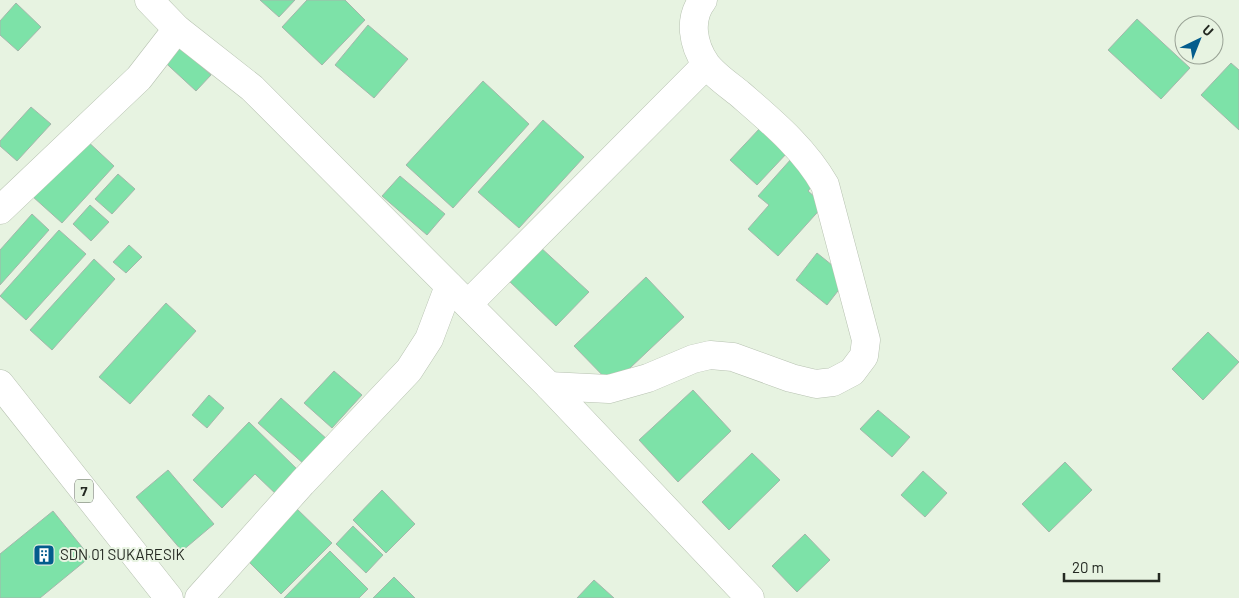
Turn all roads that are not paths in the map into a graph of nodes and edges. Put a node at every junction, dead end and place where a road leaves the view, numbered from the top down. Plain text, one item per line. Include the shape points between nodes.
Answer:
1 (149, 0) edge
2 (703, 0) edge
3 (177, 29) junction
4 (706, 65) junction
5 (0, 210) edge
6 (458, 295) junction
7 (0, 384) edge
8 (549, 386) junction
9 (169, 598) edge
10 (199, 598) edge
11 (750, 598) edge

1 - 3 main road
2 - 4 main road via 693,24 695,45
3 - 5 main road via 139,78
3 - 6 main road via 252,88
4 - 6 main road
4 - 8 main road via 802,152 825,185 866,340 864,356 852,372 833,382 816,384 733,357 710,355 609,389
6 - 8 main road
6 - 10 main road via 409,370
7 - 9 main road, 7
8 - 11 main road

